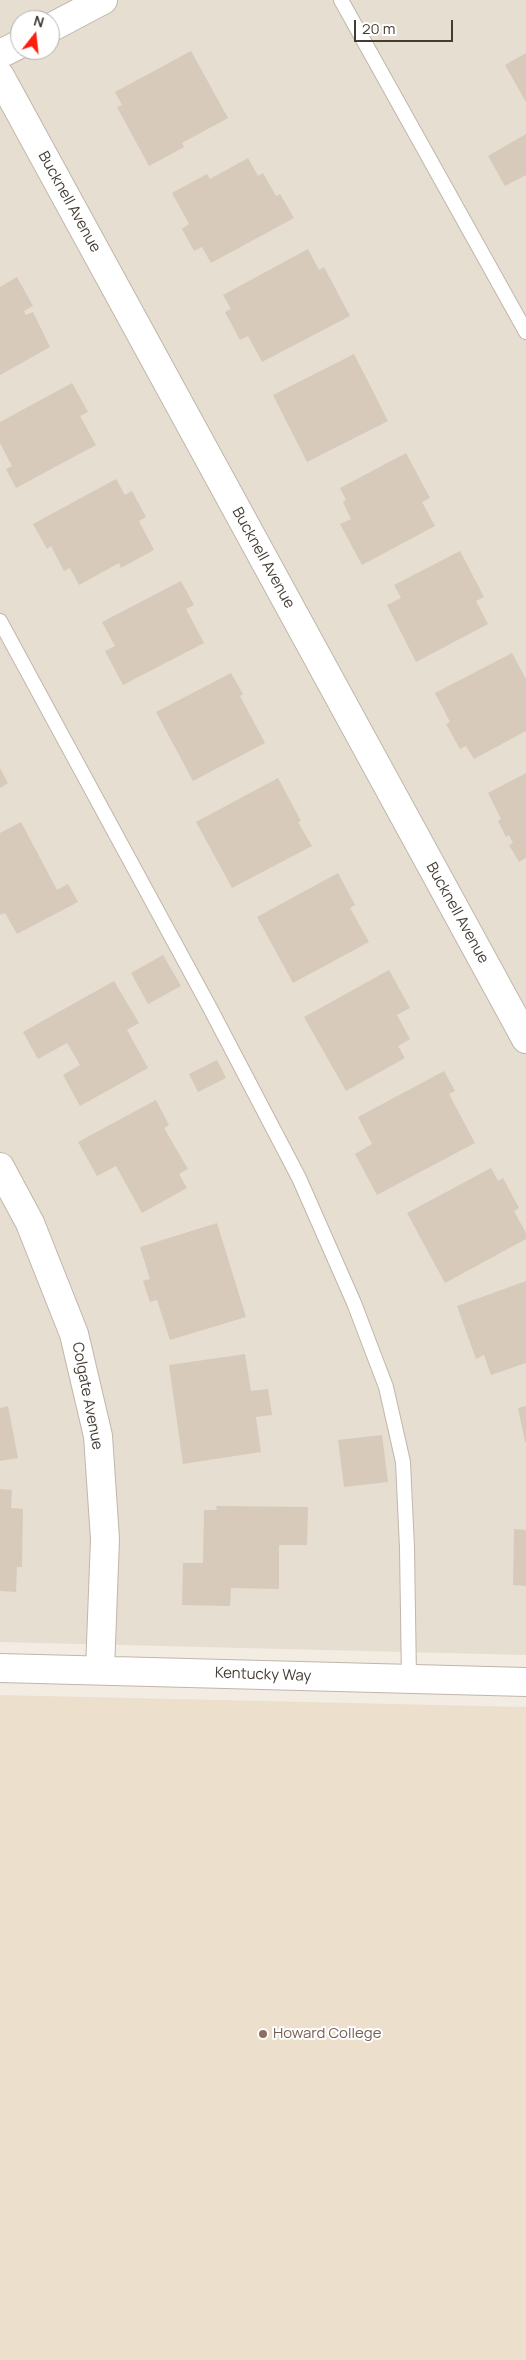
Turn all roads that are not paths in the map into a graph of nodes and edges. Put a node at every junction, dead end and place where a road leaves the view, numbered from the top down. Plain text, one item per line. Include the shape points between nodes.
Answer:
1 (103, 0) edge
2 (341, 0) edge
3 (60, 23) edge
4 (0, 76) edge
5 (526, 332) edge
6 (0, 622) edge
7 (526, 1039) edge
8 (0, 1167) edge
9 (0, 1668) edge
10 (100, 1670) junction
11 (409, 1679) junction
12 (526, 1682) edge

1 - 3 street
2 - 5 lane
4 - 7 street, Bucknell Avenue
6 - 11 lane via 299,1178 354,1303 386,1387 402,1462
8 - 10 street, Colgate Avenue via 30,1224 74,1334 98,1436 105,1539
9 - 10 street, Kentucky Way
10 - 11 street, Kentucky Way
11 - 12 street, Kentucky Way

